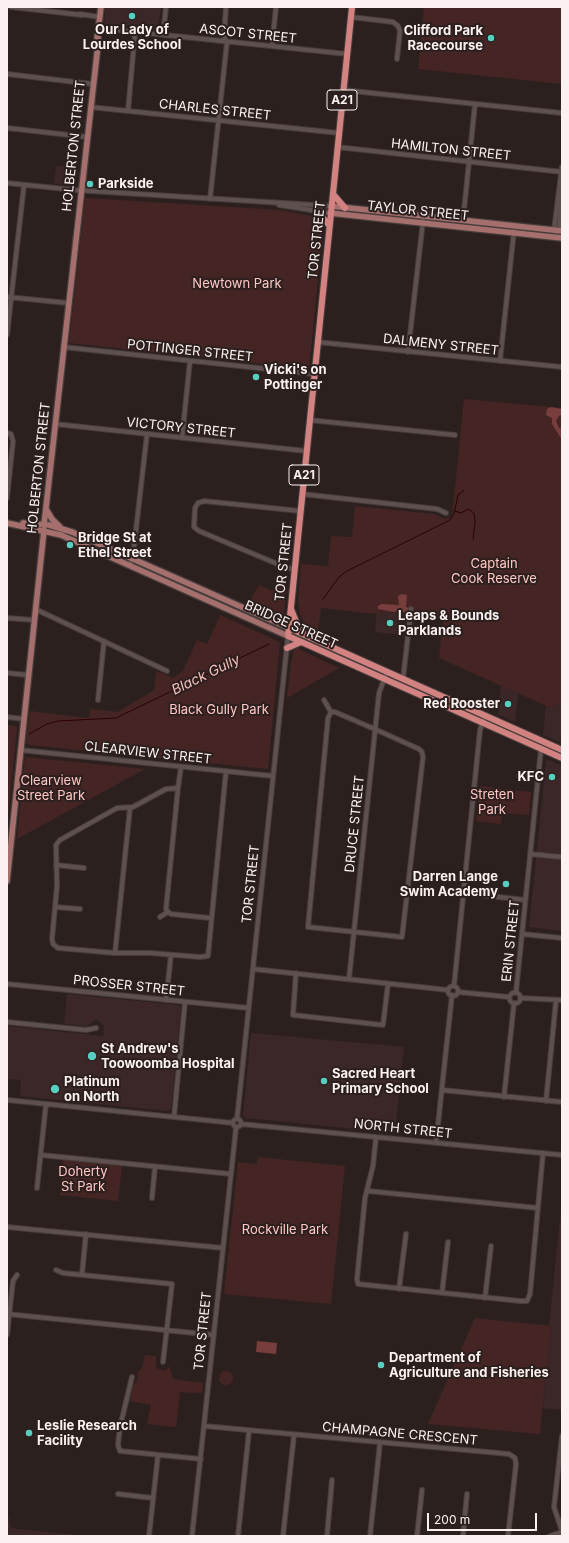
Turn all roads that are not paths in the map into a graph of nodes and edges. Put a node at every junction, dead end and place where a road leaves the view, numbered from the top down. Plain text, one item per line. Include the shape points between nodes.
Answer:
1 (10, 7) edge
2 (101, 7) edge
3 (166, 7) edge
4 (226, 7) edge
5 (276, 7) edge
6 (352, 7) edge
7 (100, 17) junction
8 (351, 18) junction
9 (98, 28) junction
10 (135, 33) junction
11 (163, 35) junction
12 (226, 42) junction
13 (272, 46) junction
14 (347, 54) junction
15 (397, 59) dead end
16 (7, 74) edge
17 (92, 84) junction
18 (343, 90) junction
19 (475, 104) junction
20 (90, 107) junction
21 (128, 111) junction
22 (562, 113) edge
23 (218, 120) junction
24 (7, 128) edge
25 (339, 133) junction
26 (87, 137) junction
27 (337, 147) junction
28 (469, 162) junction
29 (562, 170) edge
30 (7, 184) edge
31 (24, 185) junction
32 (81, 191) junction
33 (333, 194) junction
34 (562, 196) edge
35 (210, 199) junction
36 (272, 203) junction
37 (345, 208) junction
38 (331, 209) junction
39 (317, 211) junction
40 (423, 216) junction
41 (463, 220) junction
42 (422, 222) junction
43 (329, 225) junction
44 (514, 226) junction
45 (558, 231) edge
46 (514, 233) junction
47 (562, 238) edge
48 (9, 297) edge
49 (68, 303) junction
50 (7, 335) edge
51 (317, 342) junction
52 (63, 347) junction
53 (408, 352) junction
54 (190, 361) junction
55 (500, 362) junction
56 (562, 367) edge
57 (314, 374) junction
58 (309, 420) junction
59 (55, 424) junction
60 (7, 433) edge
61 (147, 434) junction
62 (455, 435) dead end
63 (182, 438) junction
64 (306, 451) junction
65 (302, 494) junction
66 (7, 498) edge
67 (46, 509) junction
68 (300, 511) junction
69 (446, 513) dead end
70 (7, 523) edge
71 (44, 528) junction
72 (61, 528) junction
73 (61, 535) junction
74 (41, 549) junction
75 (132, 558) junction
76 (130, 566) junction
77 (294, 569) junction
78 (290, 608) junction
79 (35, 609) junction
80 (410, 609) dead end
81 (290, 616) junction
82 (7, 618) edge
83 (34, 620) junction
84 (275, 622) junction
85 (289, 628) junction
86 (305, 635) junction
87 (288, 636) junction
88 (104, 641) junction
89 (301, 642) junction
90 (287, 648) junction
91 (167, 671) dead end
92 (387, 672) junction
93 (7, 673) edge
94 (28, 675) junction
95 (384, 679) junction
96 (403, 679) junction
97 (98, 700) dead end
98 (324, 700) dead end
99 (331, 712) junction
100 (485, 716) junction
101 (7, 717) edge
102 (24, 719) junction
103 (482, 722) junction
104 (375, 730) junction
105 (541, 749) junction
106 (20, 750) junction
107 (562, 750) edge
108 (562, 758) edge
109 (181, 767) junction
110 (226, 771) junction
111 (273, 776) junction
112 (178, 788) junction
113 (130, 808) junction
114 (530, 854) junction
115 (562, 857) edge
116 (56, 865) junction
117 (84, 868) dead end
118 (7, 882) edge
119 (463, 893) junction
120 (525, 900) junction
121 (55, 907) junction
122 (80, 909) dead end
123 (168, 912) junction
124 (160, 917) dead end
125 (210, 918) junction
126 (354, 933) junction
127 (522, 934) junction
128 (562, 938) edge
129 (115, 954) junction
130 (171, 955) junction
131 (253, 969) junction
132 (296, 973) junction
133 (349, 979) junction
134 (7, 984) edge
135 (388, 984) junction
136 (454, 986) junction
137 (448, 990) junction
138 (458, 992) junction
139 (516, 992) junction
140 (452, 995) junction
141 (509, 997) junction
142 (521, 998) junction
143 (166, 1000) junction
144 (562, 1000) edge
145 (556, 1001) junction
146 (185, 1002) junction
147 (514, 1003) junction
148 (249, 1008) junction
149 (7, 1022) edge
150 (96, 1028) dead end
151 (442, 1090) junction
152 (504, 1097) junction
153 (7, 1100) edge
154 (546, 1101) junction
155 (562, 1102) edge
156 (46, 1104) junction
157 (174, 1117) junction
158 (237, 1119) junction
159 (233, 1123) junction
160 (241, 1124) junction
161 (236, 1128) junction
162 (376, 1137) junction
163 (436, 1143) junction
164 (543, 1153) junction
165 (41, 1155) junction
166 (562, 1155) edge
167 (155, 1167) junction
168 (231, 1174) junction
169 (37, 1188) dead end
170 (368, 1191) junction
171 (152, 1198) dead end
172 (538, 1208) junction
173 (7, 1227) edge
174 (86, 1234) junction
175 (406, 1234) dead end
176 (448, 1242) dead end
177 (491, 1246) dead end
178 (223, 1248) junction
179 (56, 1270) dead end
180 (82, 1274) junction
181 (17, 1275) dead end
182 (399, 1289) junction
183 (442, 1293) junction
184 (485, 1298) junction
185 (8, 1314) edge
186 (166, 1330) junction
187 (214, 1334) junction
188 (7, 1335) edge
189 (163, 1362) dead end
190 (132, 1377) dead end
191 (204, 1426) junction
192 (249, 1431) junction
193 (294, 1435) junction
194 (562, 1436) edge
195 (380, 1442) junction
196 (158, 1455) junction
197 (201, 1459) junction
198 (332, 1480) dead end
199 (422, 1490) dead end
200 (118, 1494) dead end
201 (468, 1494) dead end
202 (153, 1498) junction
203 (562, 1532) edge
204 (149, 1536) edge
205 (192, 1536) edge
206 (238, 1536) edge
207 (283, 1536) edge
208 (327, 1536) edge
209 (370, 1536) edge
210 (416, 1536) edge
211 (463, 1536) edge
212 (508, 1536) edge
213 (550, 1536) edge

1 - 7 street
2 - 7 main road, HOLBERTON STREET
3 - 11 street
4 - 12 street
5 - 13 street
6 - 8 highway, TOR STREET / A21
7 - 9 main road, HOLBERTON STREET
8 - 14 highway, TOR STREET / A21
8 - 15 street via 393,22 398,26 400,31
9 - 10 street, ASCOT STREET
9 - 17 main road, HOLBERTON STREET
10 - 11 street, ASCOT STREET
10 - 21 street
11 - 12 street, ASCOT STREET
12 - 13 street, ASCOT STREET
12 - 23 street
13 - 14 street, ASCOT STREET
14 - 18 highway, TOR STREET / A21
16 - 17 street
17 - 20 main road, HOLBERTON STREET
18 - 19 street
18 - 25 highway, TOR STREET / A21
19 - 22 street
19 - 28 street
20 - 21 street, CHARLES STREET
20 - 26 main road, HOLBERTON STREET
21 - 23 street, CHARLES STREET
23 - 25 street, CHARLES STREET
23 - 35 street
24 - 26 street
25 - 27 highway, TOR STREET / A21
26 - 32 main road, HOLBERTON STREET
27 - 28 street, HAMILTON STREET
27 - 33 highway, TOR STREET / A21
28 - 29 street, HAMILTON STREET
28 - 41 street
29 - 45 street
30 - 31 street, TAYLOR STREET
31 - 32 street, TAYLOR STREET
31 - 48 street
32 - 35 street, TAYLOR STREET
32 - 49 main road, HOLBERTON STREET
33 - 37 highway
33 - 38 highway, TOR STREET / A21
34 - 45 street
35 - 36 street, TAYLOR STREET
36 - 38 street, TAYLOR STREET
36 - 39 street, TAYLOR STREET
37 - 38 main road, TAYLOR STREET
37 - 40 main road, TAYLOR STREET
38 - 39 street, TAYLOR STREET
38 - 42 main road, TAYLOR STREET
38 - 43 highway, TOR STREET / A21
39 - 43 highway
40 - 41 main road, TAYLOR STREET
40 - 42 street
41 - 44 main road, TAYLOR STREET
42 - 46 main road, TAYLOR STREET
42 - 53 street
43 - 51 highway, TOR STREET / A21
44 - 45 main road, TAYLOR STREET
44 - 46 street
46 - 47 main road, TAYLOR STREET
46 - 55 street
48 - 49 street
48 - 50 street
49 - 52 main road, HOLBERTON STREET
51 - 53 street, DALMENY STREET
51 - 57 highway, TOR STREET / A21
52 - 54 street, POTTINGER STREET
52 - 59 main road, HOLBERTON STREET
53 - 55 street, DALMENY STREET
54 - 57 street, POTTINGER STREET
54 - 63 street
55 - 56 street, DALMENY STREET
57 - 58 highway, TOR STREET / A21
58 - 62 street
58 - 64 highway, TOR STREET / A21
59 - 61 street, VICTORY STREET
59 - 67 main road, HOLBERTON STREET
60 - 66 street via 11,434 14,441
61 - 63 street, VICTORY STREET
61 - 75 street
63 - 64 street, VICTORY STREET
64 - 65 highway, TOR STREET / A21
65 - 68 highway, TOR STREET / A21
65 - 69 street via 437,509
67 - 71 main road, HOLBERTON STREET
67 - 72 main road via 52,520
68 - 77 highway, TOR STREET / A21
68 - 77 street via 204,501 198,503 195,508 194,527
70 - 71 main road, BRIDGE STREET
71 - 72 main road, BRIDGE STREET
71 - 73 main road, BRIDGE STREET
71 - 74 main road, HOLBERTON STREET
72 - 75 main road, BRIDGE STREET
73 - 74 main road via 47,536
73 - 76 main road, BRIDGE STREET
74 - 79 main road, HOLBERTON STREET
75 - 76 street
75 - 84 main road, BRIDGE STREET
76 - 87 main road, BRIDGE STREET
77 - 78 highway, TOR STREET / A21
78 - 81 highway, TOR STREET / A21
78 - 86 highway
79 - 83 main road, HOLBERTON STREET
79 - 88 street
80 - 96 street
81 - 84 main road
81 - 85 highway, TOR STREET / A21
82 - 83 street
83 - 94 main road, HOLBERTON STREET
84 - 85 main road, BRIDGE STREET
85 - 86 highway, BRIDGE STREET
85 - 87 highway, TOR STREET / A21
86 - 92 highway, BRIDGE STREET
87 - 89 highway, BRIDGE STREET
87 - 90 street, TOR STREET
88 - 91 street
88 - 97 street
89 - 90 highway
89 - 95 highway, BRIDGE STREET
90 - 111 street, TOR STREET
92 - 95 street, DRUCE STREET
92 - 96 highway, BRIDGE STREET
93 - 94 street
94 - 102 main road, HOLBERTON STREET
95 - 103 highway, BRIDGE STREET
95 - 104 street, DRUCE STREET via 379,693
96 - 100 highway, BRIDGE STREET
98 - 99 street
99 - 104 street
99 - 126 street via 328,718 308,928
100 - 103 street
100 - 107 highway, BRIDGE STREET
101 - 102 street
102 - 106 main road, HOLBERTON STREET
103 - 105 highway, BRIDGE STREET
103 - 119 street
104 - 126 street, DRUCE STREET
104 - 126 street via 419,749 422,752 421,772 402,937
105 - 108 highway, BRIDGE STREET
105 - 114 street, ERIN STREET
106 - 109 street, CLEARVIEW STREET
106 - 118 main road, HOLBERTON STREET
109 - 110 street, CLEARVIEW STREET
109 - 112 street
110 - 111 street, CLEARVIEW STREET
110 - 125 street
111 - 131 street, TOR STREET
112 - 113 street via 166,789
112 - 123 street via 166,909
113 - 116 street via 117,808 60,840 56,845
113 - 129 street
114 - 115 street
114 - 120 street, ERIN STREET
116 - 117 street
116 - 121 street
119 - 120 street
119 - 136 street
120 - 127 street, ERIN STREET
121 - 122 street
121 - 129 street via 52,939 58,948
123 - 124 street
123 - 125 street
125 - 130 street via 208,956 200,958
126 - 133 street, DRUCE STREET
127 - 128 street
127 - 139 street, ERIN STREET
129 - 130 street
130 - 143 street
131 - 132 street
131 - 148 street, TOR STREET
132 - 133 street
132 - 135 street via 293,1015 383,1025
133 - 135 street
134 - 143 street, PROSSER STREET
135 - 137 street
136 - 137 street
136 - 138 street
137 - 140 street
138 - 140 street
138 - 141 street
139 - 141 street
139 - 142 street
140 - 151 street
141 - 147 street
142 - 145 street
142 - 147 street
143 - 146 street, PROSSER STREET
144 - 145 street
145 - 154 street
146 - 148 street, PROSSER STREET
146 - 157 street
147 - 152 street
148 - 158 street, TOR STREET
149 - 150 street via 86,1030
151 - 152 street
151 - 163 street
152 - 154 street
153 - 156 street
154 - 155 street
156 - 157 street
156 - 165 street
157 - 159 street
158 - 159 street
158 - 160 street
159 - 161 street
160 - 161 street
160 - 162 street, NORTH STREET
161 - 168 street, TOR STREET
162 - 163 street, NORTH STREET
162 - 170 street
163 - 164 street, NORTH STREET
164 - 166 street, NORTH STREET
164 - 172 street
165 - 167 street
165 - 169 street
167 - 168 street
167 - 171 street
168 - 178 street, TOR STREET
170 - 172 street
170 - 182 street via 365,1198 358,1284
172 - 184 street via 530,1294 527,1300
173 - 174 street
174 - 178 street
174 - 180 street
175 - 182 street
176 - 183 street
177 - 184 street
178 - 187 street, TOR STREET
179 - 180 street
180 - 186 street via 172,1284
181 - 185 street via 13,1282
182 - 183 street
183 - 184 street
185 - 186 street
185 - 188 street
186 - 187 street
186 - 189 street
187 - 191 street, TOR STREET
190 - 196 street via 118,1445 120,1451
191 - 192 street, CHAMPAGNE CRESCENT
191 - 197 street, TOR STREET
192 - 193 street, CHAMPAGNE CRESCENT
192 - 206 street
193 - 195 street, CHAMPAGNE CRESCENT
193 - 207 street
194 - 203 street via 554,1507
195 - 209 street
195 - 212 street, CHAMPAGNE CRESCENT via 509,1454 515,1458
196 - 197 street
196 - 202 street
197 - 205 street, TOR STREET
198 - 208 street
199 - 210 street
200 - 202 street
201 - 211 street
202 - 204 street
203 - 213 street

